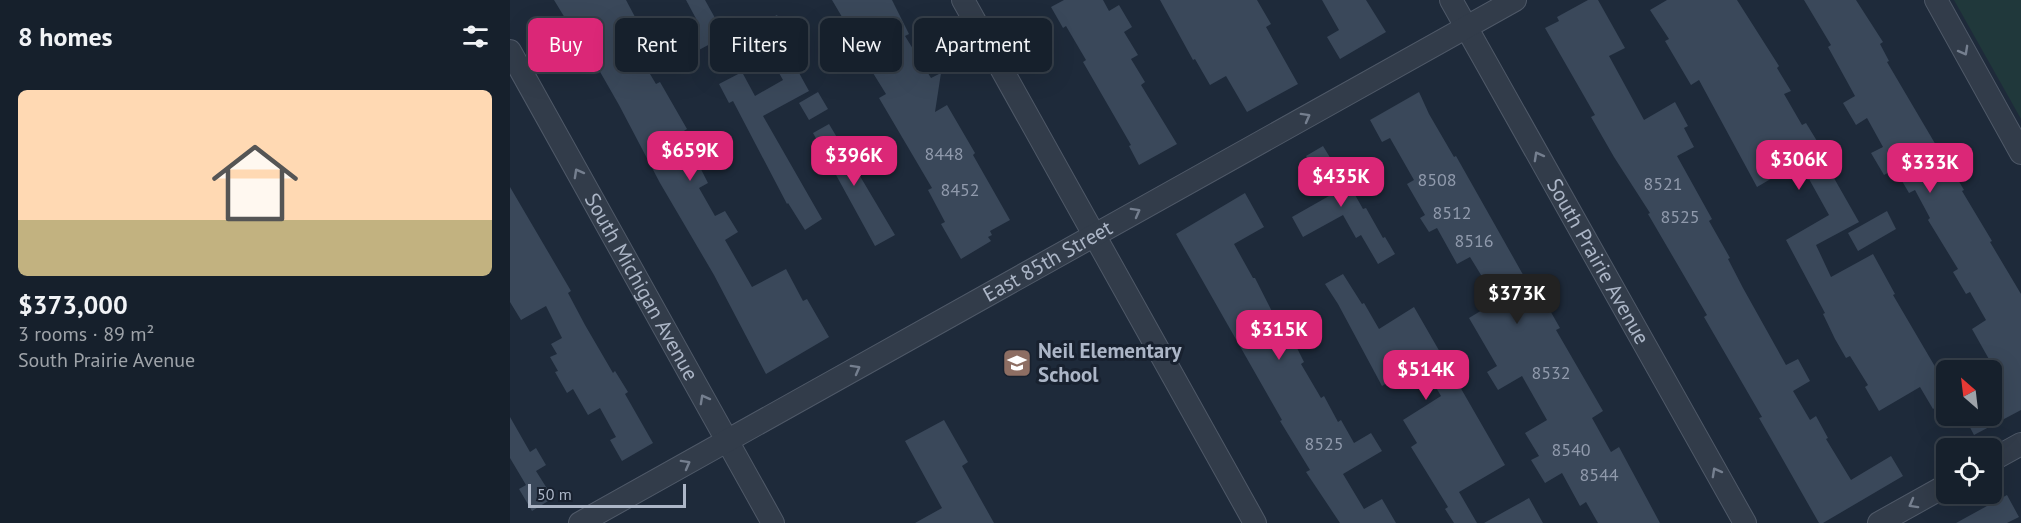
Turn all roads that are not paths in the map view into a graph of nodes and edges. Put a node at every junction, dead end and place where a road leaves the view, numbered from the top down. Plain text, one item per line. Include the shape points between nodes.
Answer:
1 (963, 0) edge
2 (1451, 0) edge
3 (1515, 0) edge
4 (1936, 0) edge
5 (1466, 28) junction
6 (510, 51) edge
7 (2021, 153) edge
8 (1094, 235) junction
9 (727, 441) junction
10 (2021, 444) edge
11 (2002, 454) edge
12 (1936, 491) edge
13 (580, 523) edge
14 (773, 523) edge
15 (1255, 523) edge
16 (1745, 523) edge
17 (1879, 523) edge

1 - 8 street
2 - 5 street, South Prairie Avenue
3 - 5 street, East 85th Street
4 -> 7 street
8 -> 5 street, East 85th Street
16 -> 5 street, South Prairie Avenue
9 -> 6 street, South Michigan Avenue
9 -> 8 street, East 85th Street
8 - 15 street
13 -> 9 street, East 85th Street
9 - 14 street, South Michigan Avenue
10 - 11 street
12 -> 17 street

